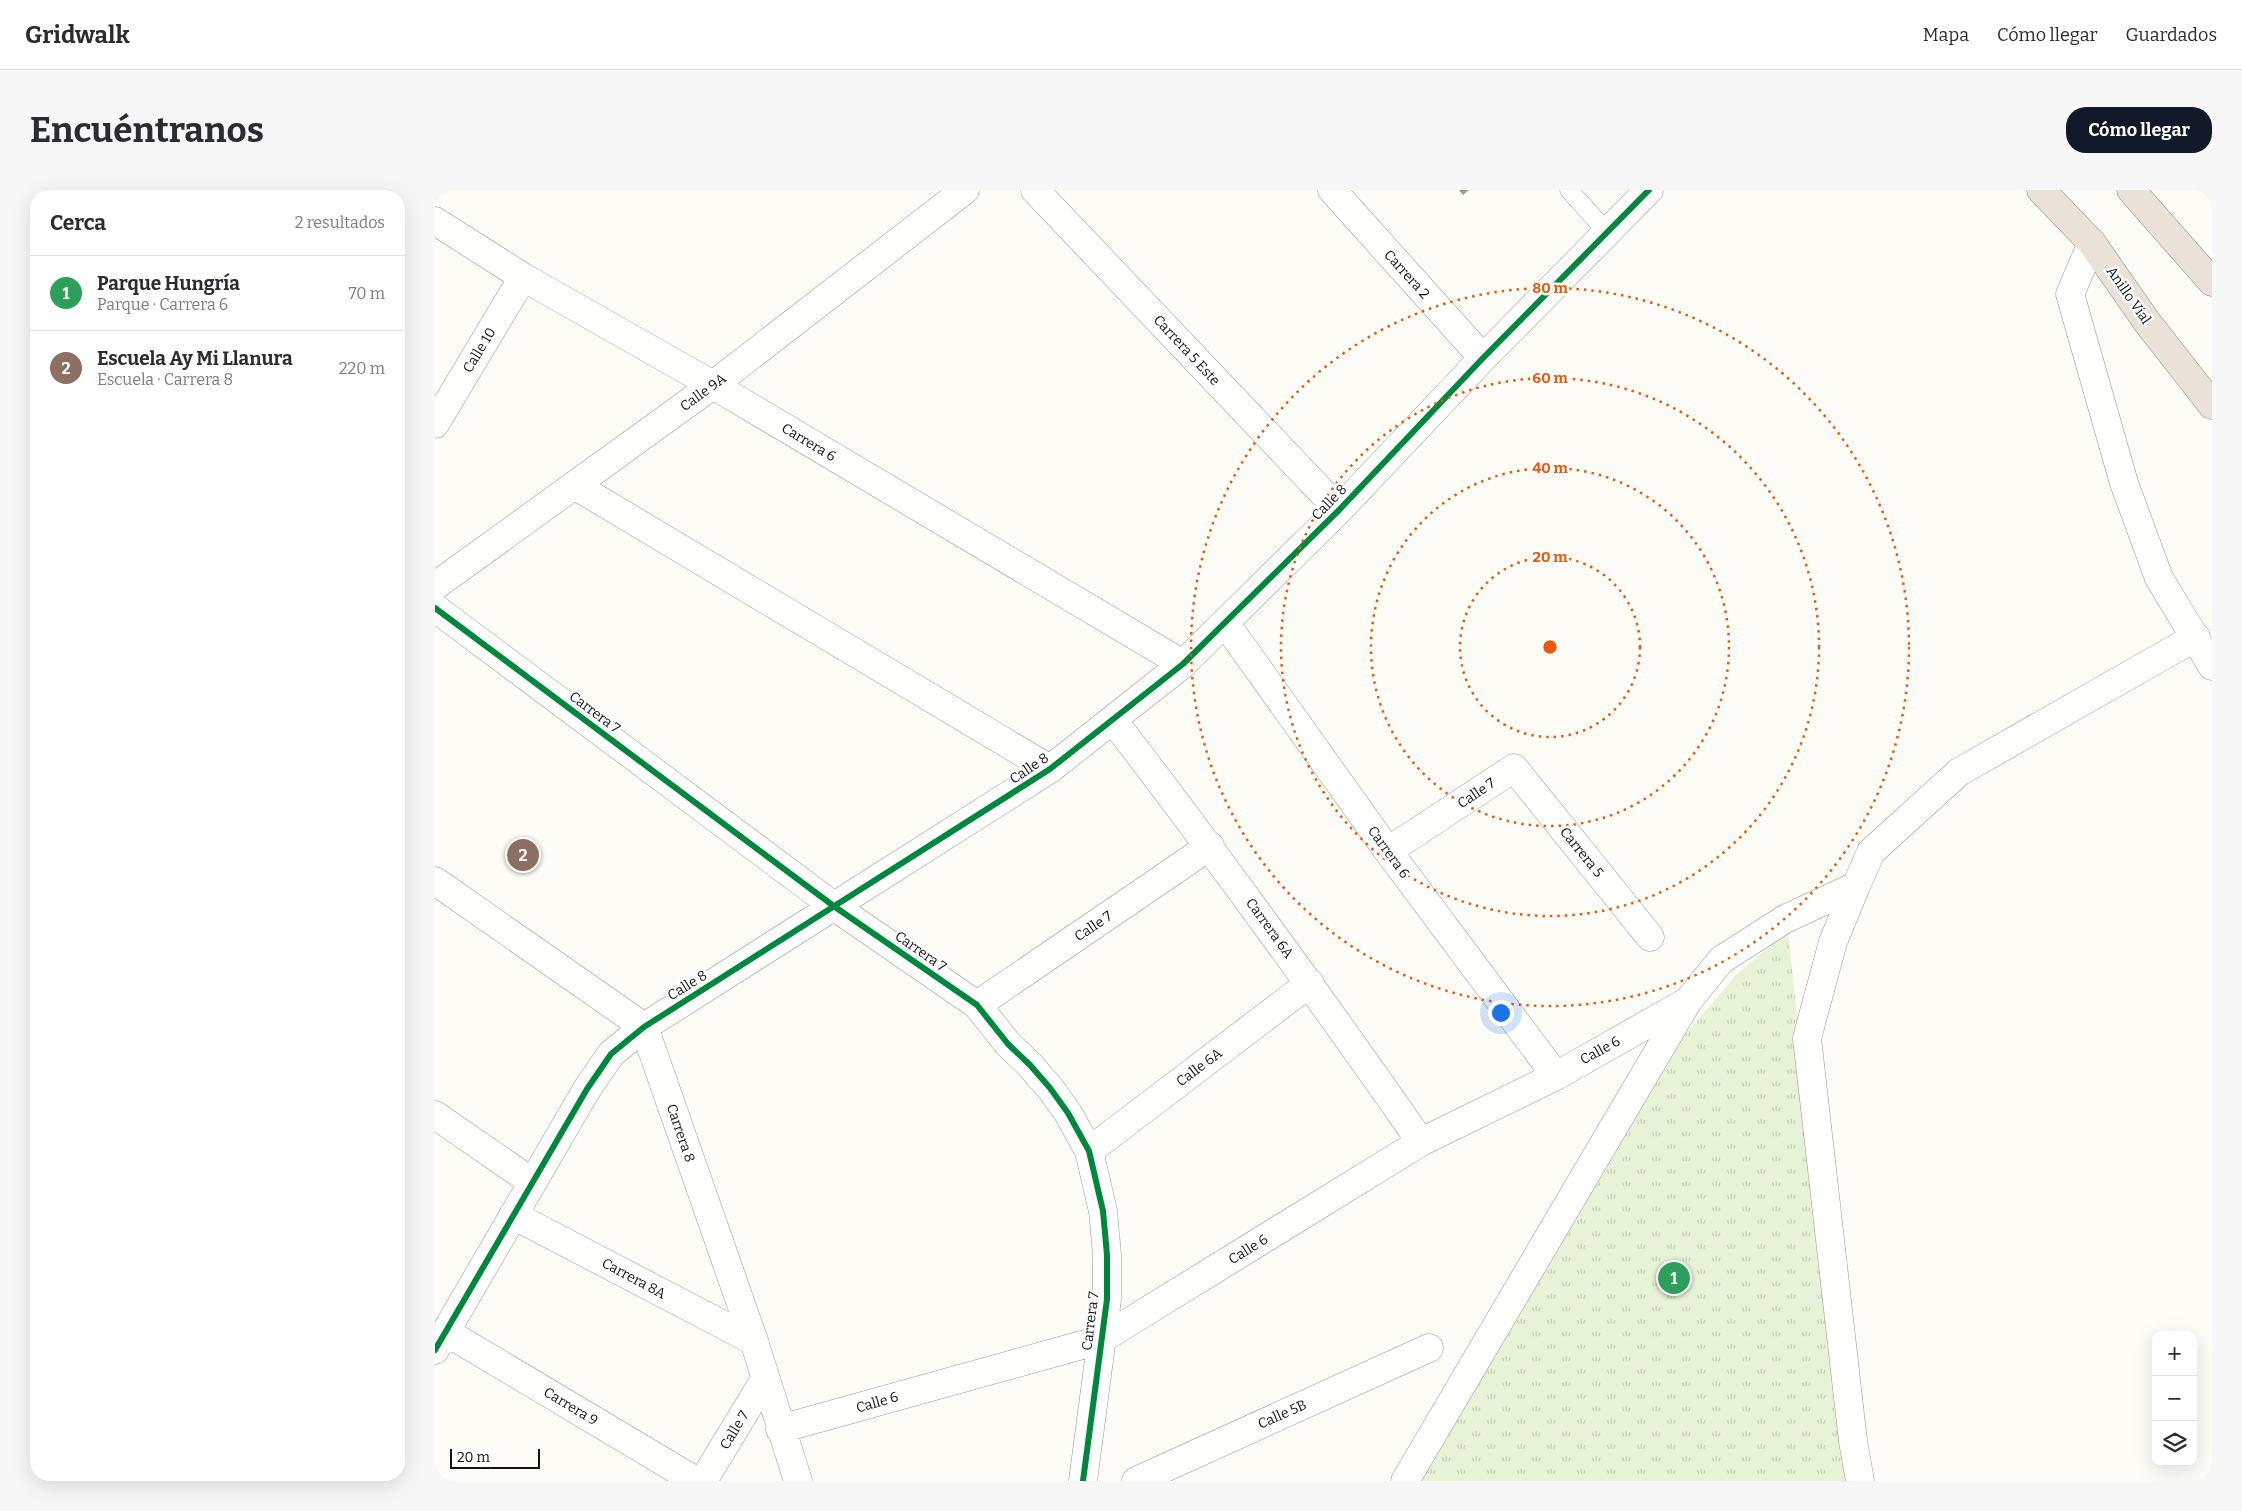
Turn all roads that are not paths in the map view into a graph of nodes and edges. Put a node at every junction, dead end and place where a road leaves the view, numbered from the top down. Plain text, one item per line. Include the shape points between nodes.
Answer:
1 (965, 190) edge
2 (1035, 190) edge
3 (1332, 190) edge
4 (1569, 190) edge
5 (1649, 190) edge
6 (2041, 190) edge
7 (2131, 190) edge
8 (435, 221) edge
9 (1607, 232) junction
10 (2092, 243) junction
11 (523, 277) junction
12 (2212, 282) edge
13 (1483, 358) junction
14 (713, 385) junction
15 (2212, 405) edge
16 (435, 424) edge
17 (574, 485) junction
18 (1339, 510) junction
19 (435, 586) edge
20 (435, 608) edge
21 (1226, 624) junction
22 (2196, 637) junction
23 (1183, 664) junction
24 (2212, 666) edge
25 (1113, 720) junction
26 (1514, 768) joint
27 (1050, 769) junction
28 (1210, 846) junction
29 (1388, 851) junction
30 (435, 881) edge
31 (1856, 886) junction
32 (835, 907) junction
33 (1651, 937) dead end
34 (1310, 983) junction
35 (1688, 1002) junction
36 (977, 1005) junction
37 (644, 1027) junction
38 (1556, 1076) junction
39 (435, 1115) edge
40 (1421, 1142) junction
41 (1089, 1152) junction
42 (533, 1182) junction
43 (513, 1215) junction
44 (1100, 1340) junction
45 (440, 1341) edge
46 (754, 1341) junction
47 (1429, 1348) dead end
48 (765, 1379) junction
49 (781, 1429) junction
50 (696, 1481) edge
51 (703, 1481) edge
52 (798, 1481) edge
53 (1083, 1481) edge
54 (1136, 1481) edge
55 (1405, 1481) edge
56 (1861, 1481) edge

1 - 14 street, Calle 9A
2 - 18 street, Carrera 5 Este
3 - 13 street, Carrera 2
4 - 9 lane
5 - 9 street, Calle 8
6 - 10 highway, Anillo Vial
7 - 12 highway
8 - 11 street, Carrera 6
9 - 13 street, Calle 8
10 - 15 highway, Anillo Vial via 2147,322
10 - 22 street via 2070,294 2124,483 2159,578
11 - 14 street, Carrera 6
11 - 16 street, Calle 10
13 - 18 street, Calle 8
14 - 17 street, Calle 9A
14 - 23 street, Carrera 6
17 - 19 street, Calle 9A
17 - 27 street
18 - 21 street, Calle 8
20 - 32 street, Carrera 7
21 - 23 street, Calle 8
21 - 29 street, Carrera 6
22 - 24 street
22 - 31 street via 1959,772 1871,852
23 - 25 street, Calle 8
25 - 27 street, Calle 8
25 - 28 street, Carrera 6A
26 - 29 street, Calle 7
26 - 33 street, Carrera 5
27 - 32 street, Calle 8
28 - 34 street, Carrera 6A
28 - 36 street, Calle 7
29 - 38 street, Carrera 6
30 - 37 street
31 - 35 street via 1785,919 1721,960
31 - 56 street via 1833,942 1807,1038 1853,1440
32 - 36 street, Carrera 7
32 - 37 street, Calle 8
34 - 40 street, Carrera 6A
34 - 41 street, Calle 6A
35 - 38 street, Calle 6
35 - 55 street
36 - 41 street, Carrera 7 via 1050,1088
37 - 42 street, Calle 8 via 611,1054 598,1070
37 - 46 street, Carrera 8
38 - 40 street, Calle 6
39 - 42 street
40 - 44 street, Calle 6
41 - 44 street, Carrera 7 via 1103,1211 1107,1255 1107,1299
42 - 43 street, Calle 8
43 - 45 street, Calle 8
43 - 46 street, Carrera 8A
44 - 49 street, Calle 6
44 - 53 street, Carrera 7
45 - 50 street, Carrera 9
46 - 48 street, Carrera 8
47 - 54 street, Calle 5B
48 - 49 street, Carrera 8
48 - 51 street, Calle 7
49 - 52 street, Carrera 8

